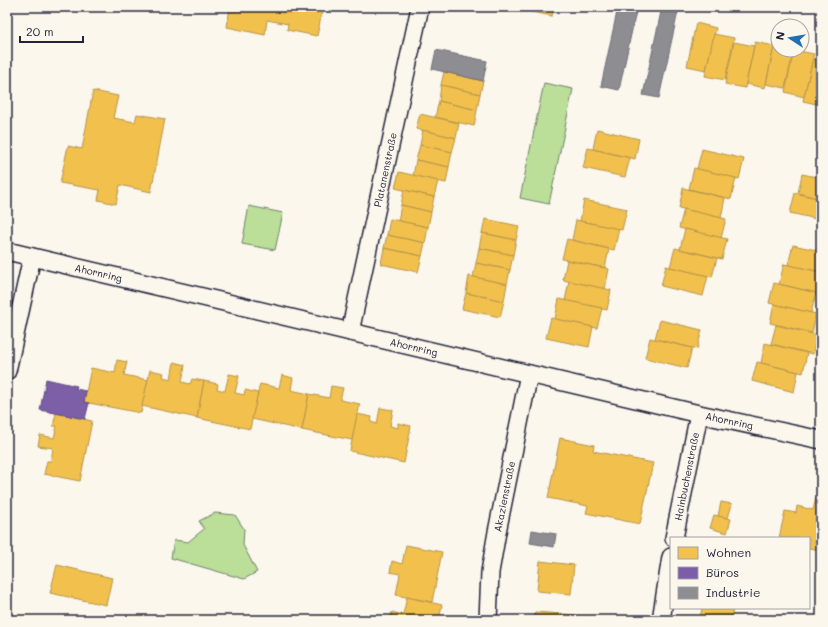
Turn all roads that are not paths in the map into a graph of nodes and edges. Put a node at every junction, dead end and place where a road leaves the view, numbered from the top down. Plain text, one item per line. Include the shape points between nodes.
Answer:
1 (420, 7) edge
2 (7, 251) edge
3 (32, 257) junction
4 (350, 332) junction
5 (7, 371) edge
6 (529, 374) junction
7 (699, 414) junction
8 (821, 440) edge
9 (674, 537) edge
10 (670, 564) edge
11 (488, 620) edge
12 (662, 620) edge

1 - 4 street, Platanenstraße
2 - 3 street, Ahornring
3 - 4 street, Ahornring
3 - 5 street
4 - 6 street, Ahornring
6 - 7 street, Ahornring
6 - 11 street, Akazienstraße via 492,559
7 - 8 street, Ahornring
7 - 9 street, Hainbuchenstraße
10 - 12 street

